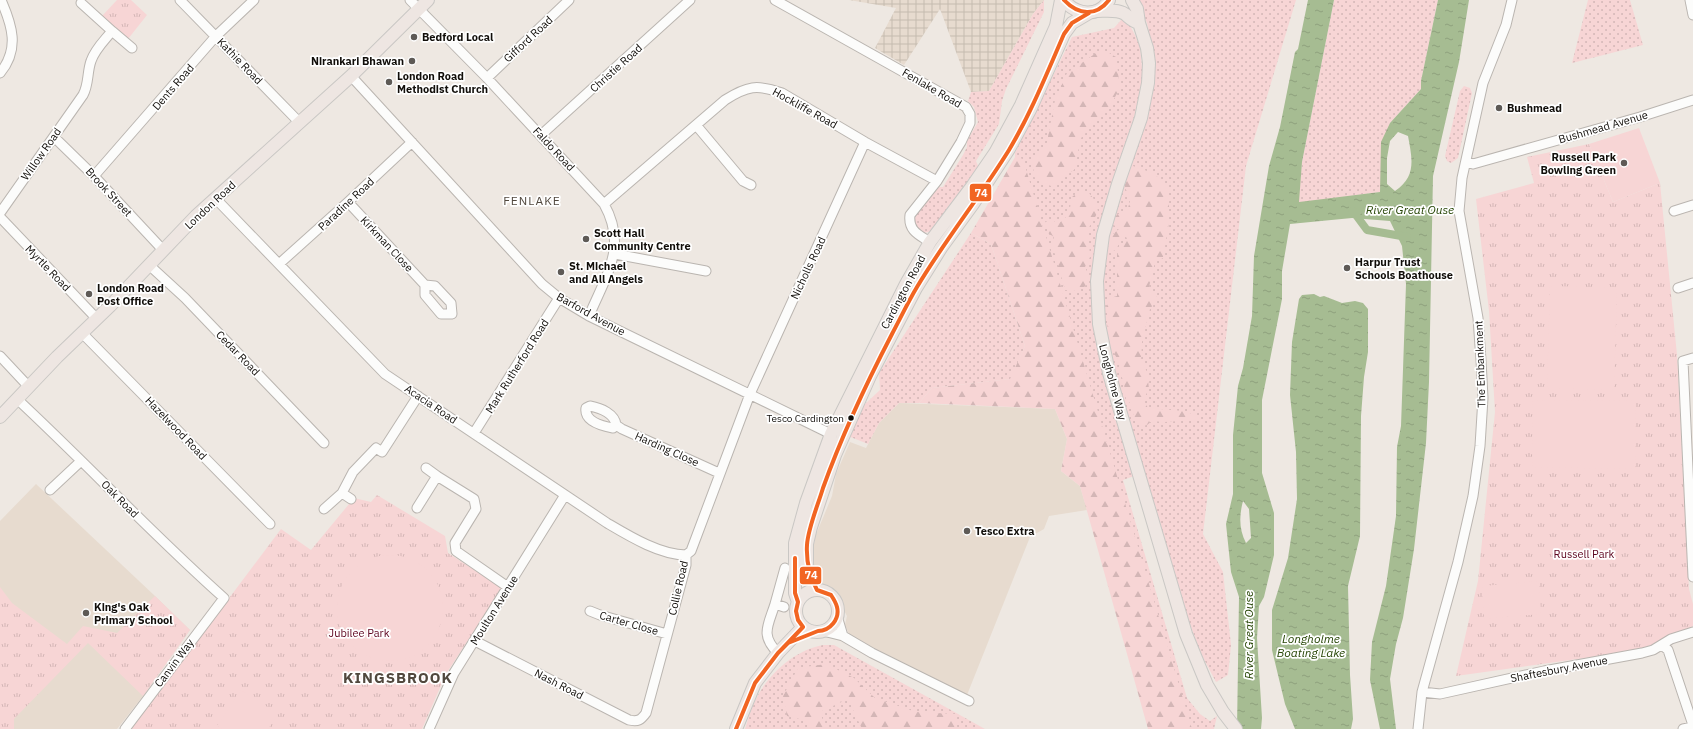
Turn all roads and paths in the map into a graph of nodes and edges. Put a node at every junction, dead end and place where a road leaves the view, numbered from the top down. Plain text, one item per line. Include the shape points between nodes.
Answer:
1 (1, 0) edge
2 (180, 0) edge
3 (254, 0) edge
4 (410, 0) edge
5 (428, 0) edge
6 (569, 0) edge
7 (690, 0) edge
8 (775, 0) edge
9 (1061, 0) edge
10 (1064, 0) edge
11 (1109, 0) edge
12 (1132, 0) edge
13 (1512, 0) edge
14 (1690, 0) edge
15 (80, 4) edge
16 (419, 10) junction
17 (1092, 12) junction
18 (1693, 15) edge
19 (1139, 23) junction
20 (112, 32) junction
21 (216, 36) junction
22 (132, 48) dead end
23 (0, 73) edge
24 (351, 76) junction
25 (487, 78) junction
26 (1693, 100) edge
27 (300, 123) junction
28 (696, 125) junction
29 (541, 135) junction
30 (54, 137) junction
31 (412, 142) junction
32 (865, 142) junction
33 (1466, 162) junction
34 (94, 176) junction
35 (937, 181) junction
36 (752, 185) dead end
37 (216, 199) junction
38 (348, 202) junction
39 (604, 204) junction
40 (1693, 205) edge
41 (1674, 211) dead end
42 (0, 213) edge
43 (0, 217) edge
44 (930, 242) junction
45 (163, 250) junction
46 (615, 254) junction
47 (279, 264) junction
48 (149, 265) junction
49 (706, 271) dead end
50 (1693, 283) edge
51 (424, 285) dead end
52 (1678, 288) dead end
53 (559, 298) junction
54 (589, 316) junction
55 (97, 319) junction
56 (82, 333) junction
57 (0, 356) edge
58 (1693, 358) edge
59 (29, 387) junction
60 (750, 394) junction
61 (418, 396) junction
62 (17, 399) junction
63 (0, 417) edge
64 (616, 425) dead end
65 (1690, 428) edge
66 (474, 433) junction
67 (831, 434) junction
68 (324, 443) dead end
69 (81, 461) junction
70 (426, 468) dead end
71 (719, 473) junction
72 (437, 476) junction
73 (50, 490) dead end
74 (342, 493) junction
75 (565, 495) junction
76 (1691, 498) edge
77 (351, 499) dead end
78 (417, 508) dead end
79 (324, 509) dead end
80 (270, 524) dead end
81 (686, 555) junction
82 (1692, 564) edge
83 (785, 568) dead end
84 (1693, 577) edge
85 (508, 587) junction
86 (817, 590) junction
87 (224, 598) joint
88 (798, 602) junction
89 (775, 604) junction
90 (784, 607) dead end
91 (590, 611) dead end
92 (837, 616) junction
93 (803, 627) junction
94 (820, 631) junction
95 (1693, 632) edge
96 (667, 634) junction
97 (844, 636) junction
98 (476, 641) junction
99 (788, 643) junction
100 (1662, 645) junction
101 (778, 653) junction
102 (1422, 692) junction
103 (969, 701) dead end
104 (642, 718) joint
105 (1693, 726) edge
106 (125, 729) edge
107 (429, 729) edge
108 (736, 729) edge
109 (1236, 729) edge
110 (1418, 729) edge
111 (1683, 729) edge

1 - 23 street via 12,31 12,42 8,59
2 - 21 street, Kathie Road
3 - 21 street, Dents Road
4 - 16 street, Faldo Road
5 - 16 main road, London Road
6 - 25 street, Gifford Road
7 - 29 street, Christie Road
8 - 35 street, Fenlake Road via 966,107 970,114 970,124
9 - 44 main road, Cardington Road via 1056,26 1021,105 995,153
10 - 17 main road via 1074,10
11 - 17 main road, Cardington Road via 1102,8
12 - 19 main road, Longholme Way via 1137,9
13 - 33 street, The Embankment via 1506,25 1483,83
14 - 18 street
15 - 20 street
16 - 24 main road, London Road
16 - 25 street, Faldo Road
17 - 19 main road via 1120,12
17 - 86 main road, Cardington Road via 1072,23 1064,34 1030,110 1009,149 916,288 870,376 835,455 807,544 807,565 810,578
19 - 109 main road, Longholme Way via 1148,55 1148,83 1141,118 1103,235 1098,265 1097,308 1105,356 1186,634 1207,685
20 - 22 street
20 - 30 street, Willow Road via 96,50 91,62 87,88
21 - 27 street, Kathie Road
21 - 34 street, Dents Road
24 - 27 main road, London Road
24 - 31 street, Barford Avenue
25 - 29 street, Faldo Road
26 - 33 street, Bushmead Avenue via 1473,164
27 - 37 main road, London Road
28 - 32 street, Hockliffe Road via 740,90 752,87 767,88 782,93
28 - 36 street via 743,181
28 - 39 street, Hockliffe Road
29 - 39 street, Faldo Road
30 - 34 street, Brook Street
30 - 42 street, Willow Road
31 - 38 street, Paradine Road
31 - 53 street, Barford Avenue via 526,268
32 - 35 street, Hockliffe Road
32 - 60 street, Nicholls Road
33 - 102 street, The Embankment via 1459,211 1478,318 1483,398 1480,446 1473,496 1458,562
34 - 45 street, Brook Street
35 - 44 street, Fenlake Road via 910,216 909,222 915,233
37 - 45 main road, London Road
37 - 47 street, Acacia Road
38 - 47 street, Paradine Road
38 - 51 street, Kirkman Close
39 - 46 street, Faldo Road via 612,217 615,230
40 - 41 street
43 - 55 street, Myrtle Road
44 - 67 main road, Cardington Road via 899,297
45 - 48 main road, London Road
46 - 49 street
46 - 54 street, Faldo Road
47 - 61 street, Acacia Road via 385,374
48 - 55 main road, London Road
48 - 68 street, Cedar Road via 185,298
50 - 52 street
53 - 54 street, Barford Avenue
53 - 66 street, Mark Rutherford Road
54 - 60 street, Barford Avenue
55 - 56 main road, London Road
56 - 59 main road, London Road
56 - 80 street, Hazelwood Road
57 - 59 street
58 - 65 street via 1683,361
59 - 62 main road, London Road
60 - 67 street, Barford Avenue
60 - 71 street, Collie Road
61 - 66 street, Acacia Road
61 - 74 street via 382,452 376,448 353,472
62 - 63 main road, London Road
62 - 69 street, Oak Road
64 - 71 street, Harding Close
65 - 76 street
66 - 75 street, Acacia Road
67 - 88 main road, Cardington Road via 795,543 795,593
69 - 73 street
69 - 87 street, Oak Road
70 - 72 street
71 - 81 street, Collie Road via 691,551
72 - 78 street
72 - 85 street via 474,499 476,509 455,543 456,551
74 - 77 street
74 - 79 street
75 - 81 street, Acacia Road via 631,537 671,553
75 - 85 street, Moulton Avenue
76 - 82 street
81 - 96 street, Collie Road via 686,565
82 - 84 street
83 - 89 street
85 - 98 street, Moulton Avenue
86 - 88 main road via 808,592
86 - 92 main road via 831,595 837,606
87 - 106 street, Canvin Way
88 - 93 main road via 796,611
89 - 90 street
89 - 101 street via 766,637 769,645
91 - 96 street, Carter Close
92 - 94 main road via 832,626
92 - 97 street
93 - 94 main road via 811,631
93 - 99 main road
94 - 97 street
94 - 99 main road
95 - 100 street, Shaftesbury Avenue via 1671,639
96 - 104 street, Collie Road via 646,713
97 - 103 street via 872,653
98 - 104 street, Nash Road via 629,720 636,722
98 - 107 street, Moulton Avenue via 454,673
99 - 101 main road
100 - 102 street, Shaftesbury Avenue via 1642,654 1544,671 1457,691 1440,694
100 - 105 street via 1668,650
101 - 108 main road via 755,683
102 - 110 street, The Embankment
105 - 111 street

